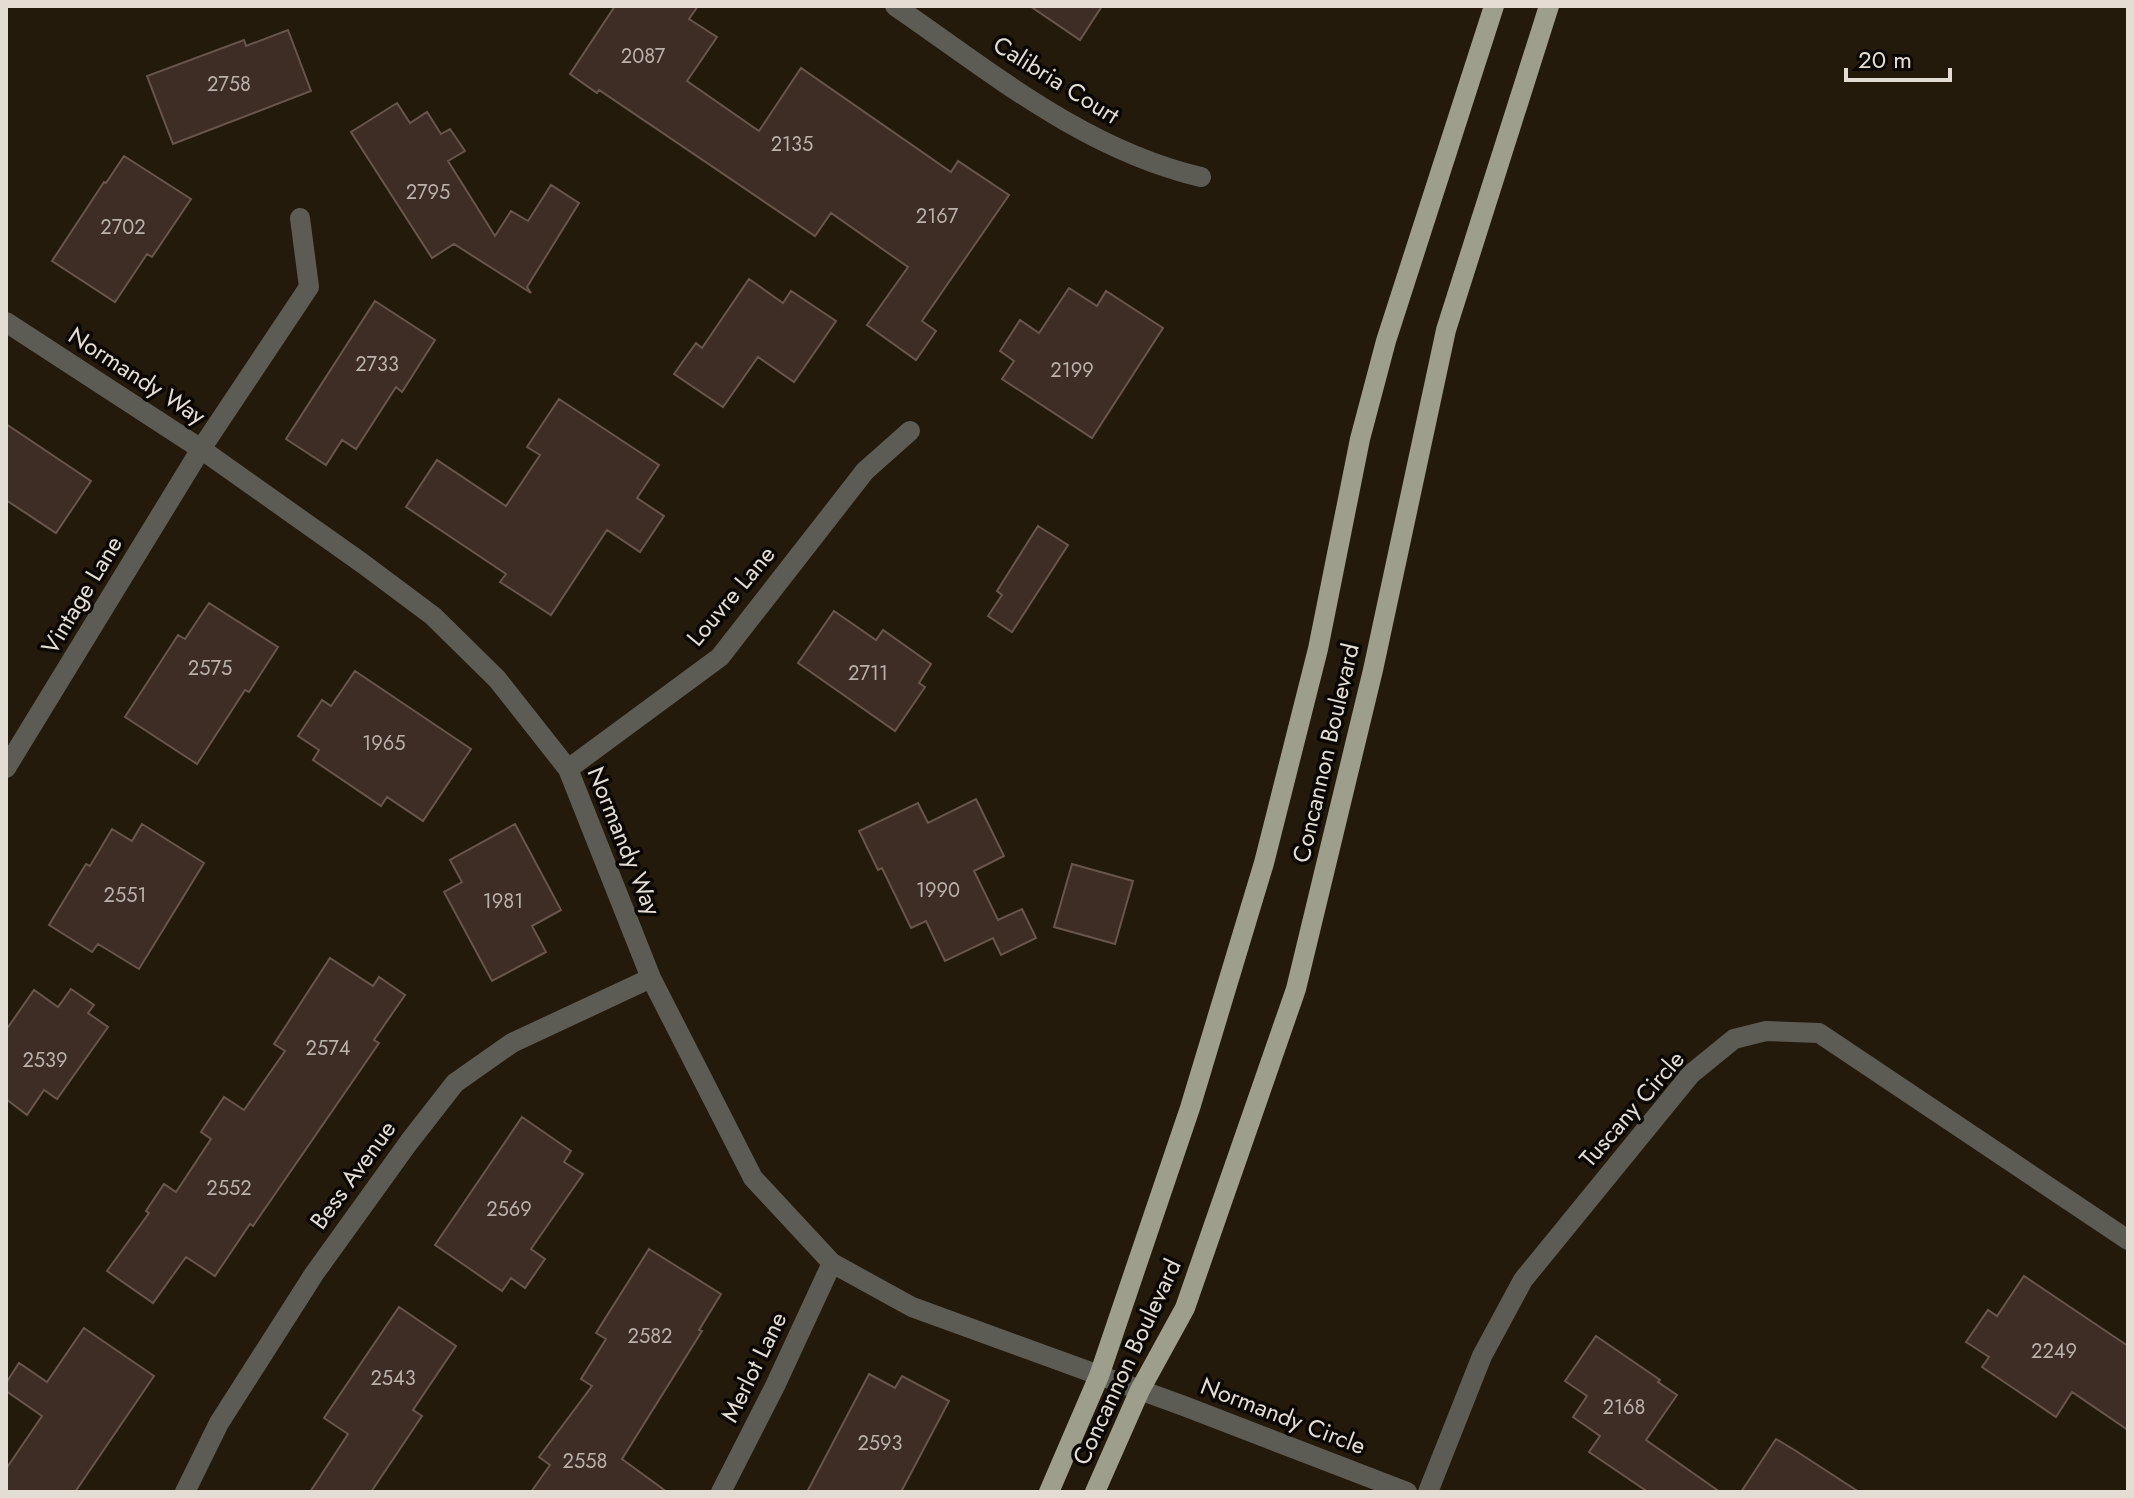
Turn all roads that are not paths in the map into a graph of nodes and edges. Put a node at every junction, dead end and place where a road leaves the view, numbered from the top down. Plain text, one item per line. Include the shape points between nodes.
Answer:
1 (895, 6) edge
2 (1494, 6) edge
3 (1549, 6) edge
4 (1201, 177) dead end
5 (300, 218) dead end
6 (6, 322) edge
7 (910, 431) dead end
8 (201, 449) junction
9 (6, 768) edge
10 (568, 769) junction
11 (651, 978) junction
12 (2128, 1240) edge
13 (832, 1263) junction
14 (1099, 1376) junction
15 (1140, 1390) junction
16 (185, 1492) edge
17 (721, 1492) edge
18 (1049, 1492) edge
19 (1095, 1492) edge
20 (1407, 1492) edge
21 (1428, 1492) edge

1 - 4 street, Calibria Court via 1073,126 1166,169
2 - 14 main road, Concannon Boulevard via 1382,355 1318,649 1264,863 1190,1108
3 - 15 main road, Concannon Boulevard via 1446,330 1373,670 1296,989 1185,1308
5 - 8 street, Vintage Lane via 309,287
6 - 8 street, Normandy Way
7 - 10 street, Louvre Lane via 865,471 720,657
8 - 9 street, Vintage Lane
8 - 10 street, Normandy Way via 433,616 497,679
10 - 11 street, Normandy Way
11 - 13 street, Normandy Way via 753,1178
11 - 16 street, Bess Avenue via 512,1043 455,1083 314,1274 219,1423
12 - 21 street, Tuscany Circle via 1819,1033 1766,1031 1734,1039 1691,1074 1523,1280 1482,1356
13 - 14 street, Normandy Way via 912,1307
13 - 17 street, Merlot Lane
14 - 15 street, Normandy Way
14 - 18 main road, Concannon Boulevard
15 - 19 main road, Concannon Boulevard
15 - 20 street, Normandy Circle

